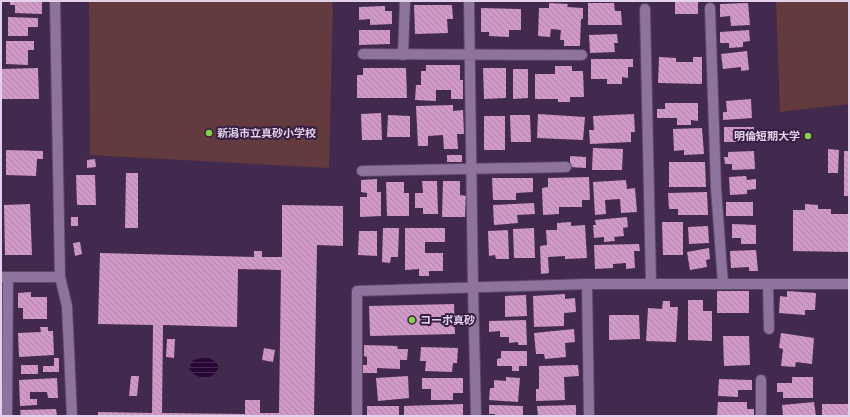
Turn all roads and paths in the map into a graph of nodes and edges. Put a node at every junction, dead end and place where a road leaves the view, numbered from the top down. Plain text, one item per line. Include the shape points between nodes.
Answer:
1 (55, 1) edge
2 (405, 1) edge
3 (469, 1) edge
4 (710, 8) dead end
5 (645, 9) dead end
6 (363, 54) dead end
7 (403, 55) junction
8 (470, 55) junction
9 (582, 55) dead end
10 (566, 167) dead end
11 (471, 168) junction
12 (362, 171) dead end
13 (5, 277) edge
14 (60, 277) junction
15 (588, 284) junction
16 (651, 284) junction
17 (723, 284) junction
18 (768, 284) junction
19 (849, 284) edge
20 (473, 288) junction
21 (769, 329) dead end
22 (761, 380) dead end
23 (7, 416) edge
24 (72, 416) edge
25 (357, 416) edge
26 (476, 416) edge
27 (589, 416) edge
28 (761, 416) edge

1 - 14 street
2 - 7 street
3 - 8 street
4 - 17 street via 716,188
5 - 16 street
6 - 7 street
7 - 8 street
8 - 9 street
8 - 11 street
10 - 11 street
11 - 12 street
11 - 20 street
13 - 14 street
13 - 23 street
14 - 24 street via 67,306
15 - 16 street
15 - 20 street
15 - 27 street
16 - 17 street
17 - 18 street
18 - 19 street
18 - 21 street
20 - 25 street via 358,291
20 - 26 street
22 - 28 street

